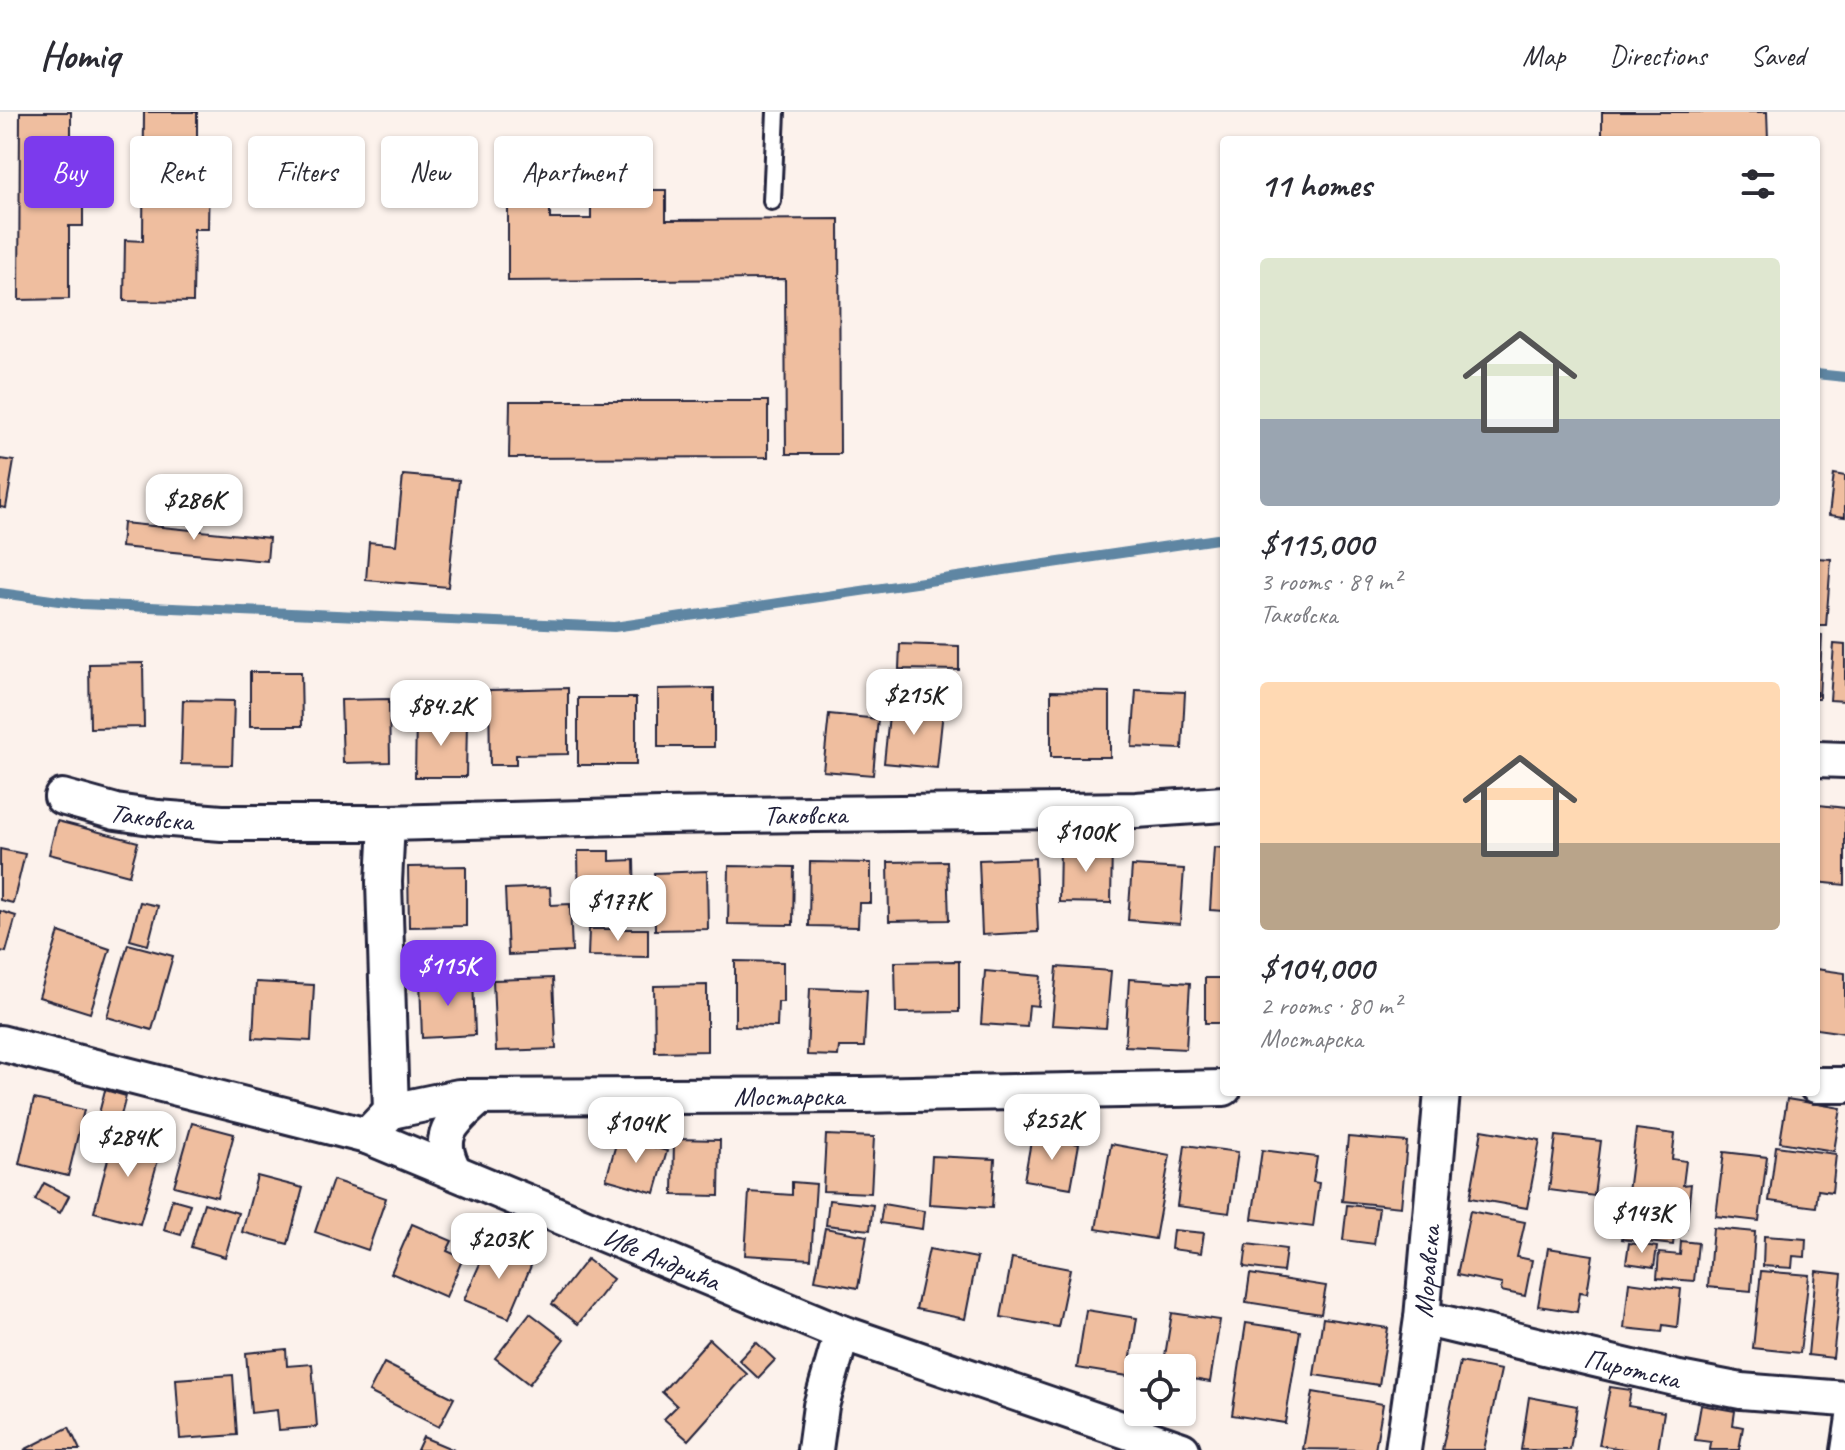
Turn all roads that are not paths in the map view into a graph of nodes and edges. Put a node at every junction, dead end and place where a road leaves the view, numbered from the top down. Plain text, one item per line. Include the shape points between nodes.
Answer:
1 (776, 112) edge
2 (772, 201) dead end
3 (1820, 759) edge
4 (1845, 760) edge
5 (62, 797) dead end
6 (1220, 804) edge
7 (387, 823) junction
8 (0, 1043) edge
9 (1820, 1085) edge
10 (1845, 1085) edge
11 (1220, 1088) edge
12 (1442, 1096) edge
13 (480, 1097) junction
14 (391, 1111) junction
15 (367, 1136) junction
16 (454, 1171) junction
17 (1422, 1318) junction
18 (842, 1333) junction
19 (1845, 1399) edge
20 (1845, 1417) edge
21 (815, 1450) edge
22 (1182, 1450) edge
23 (1403, 1450) edge
24 (1840, 1450) edge

1 - 2 lane
3 - 4 street
5 - 7 street, Таковска via 158,818
6 - 7 street, Таковска
7 - 14 street
8 - 15 street, Иве Андрића
9 - 10 street
11 - 13 street, Мостарска
12 - 17 street, Моравска
13 - 14 street, Мостарска
13 - 16 street via 455,1119 444,1143
14 - 15 street
15 - 16 street, Иве Андрића
16 - 18 street, Иве Андрића
17 - 19 street, Пиротска via 1741,1391
17 - 23 street, Моравска
18 - 21 street via 821,1406
18 - 22 street, Иве Андрића
20 - 24 lane

